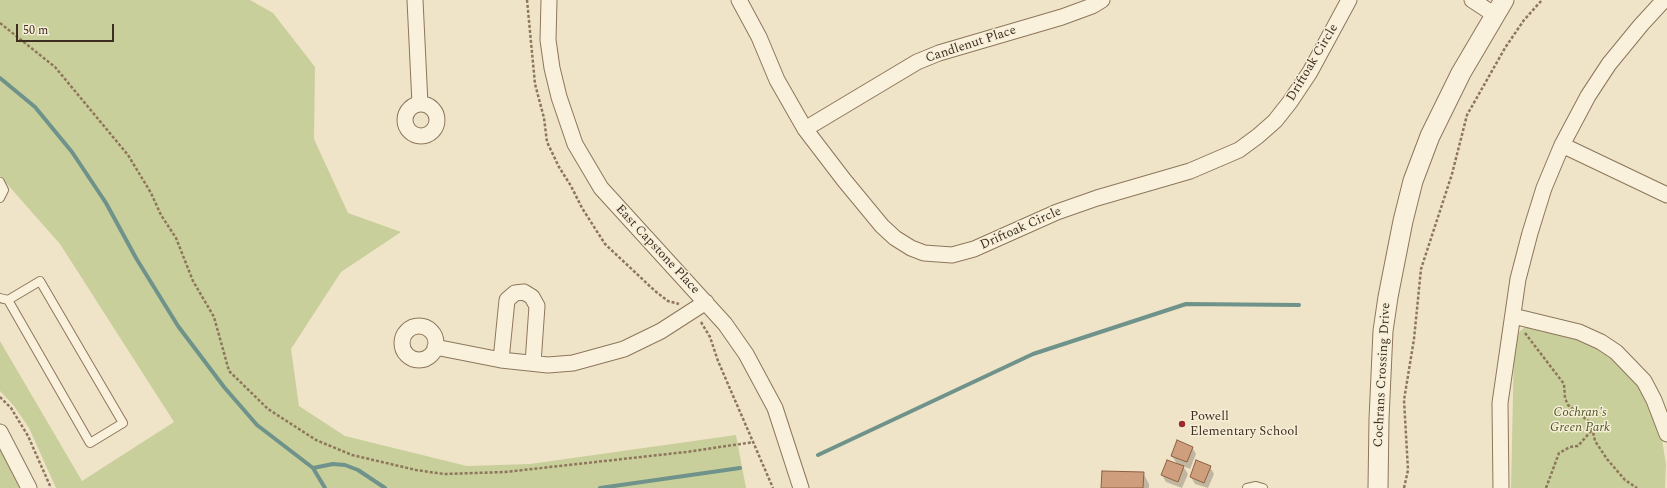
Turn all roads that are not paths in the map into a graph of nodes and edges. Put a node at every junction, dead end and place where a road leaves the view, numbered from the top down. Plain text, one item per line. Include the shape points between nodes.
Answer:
1 (415, 0) edge
2 (549, 0) edge
3 (739, 0) edge
4 (1102, 0) edge
5 (1349, 0) edge
6 (1472, 0) edge
7 (1664, 0) edge
8 (1500, 7) edge
9 (420, 104) dead end
10 (805, 129) junction
11 (1562, 145) junction
12 (0, 182) edge
13 (1667, 195) edge
14 (0, 198) edge
15 (4, 299) edge
16 (706, 302) junction
17 (1519, 318) junction
18 (435, 347) dead end
19 (501, 360) junction
20 (533, 364) junction
21 (0, 432) edge
22 (1667, 434) edge
23 (29, 488) edge
24 (802, 488) edge
25 (1247, 488) edge
26 (1263, 488) edge
27 (1378, 488) edge
28 (1501, 488) edge

1 - 9 street
2 - 16 street, East Capstone Place via 548,40 552,68 575,144 601,188
3 - 10 street, Driftoak Circle via 759,37 777,80
4 - 10 street, Candlenut Place via 1062,17 917,62
5 - 10 street, Driftoak Circle via 1310,72 1290,102 1275,121 1239,150 1190,171 1057,212 974,250 952,255 924,253 895,238 844,180
6 - 8 street
7 - 11 street via 1609,64 1588,96
8 - 27 street, Cochrans Crossing Drive via 1461,73 1430,136 1403,221 1383,331
11 - 13 street
11 - 17 street via 1544,188 1518,279
12 - 14 lane via 4,190
15 - 15 lane via 90,443 123,423 40,281
16 - 20 street via 661,331 624,349 573,364
16 - 24 street, East Capstone Place via 725,324 762,381 775,408
17 - 22 street via 1579,332 1616,352 1644,381
17 - 28 street via 1500,403
18 - 19 street
19 - 20 street
19 - 20 street via 507,300 515,293 524,292 532,297 537,306
21 - 23 street
25 - 26 lane

